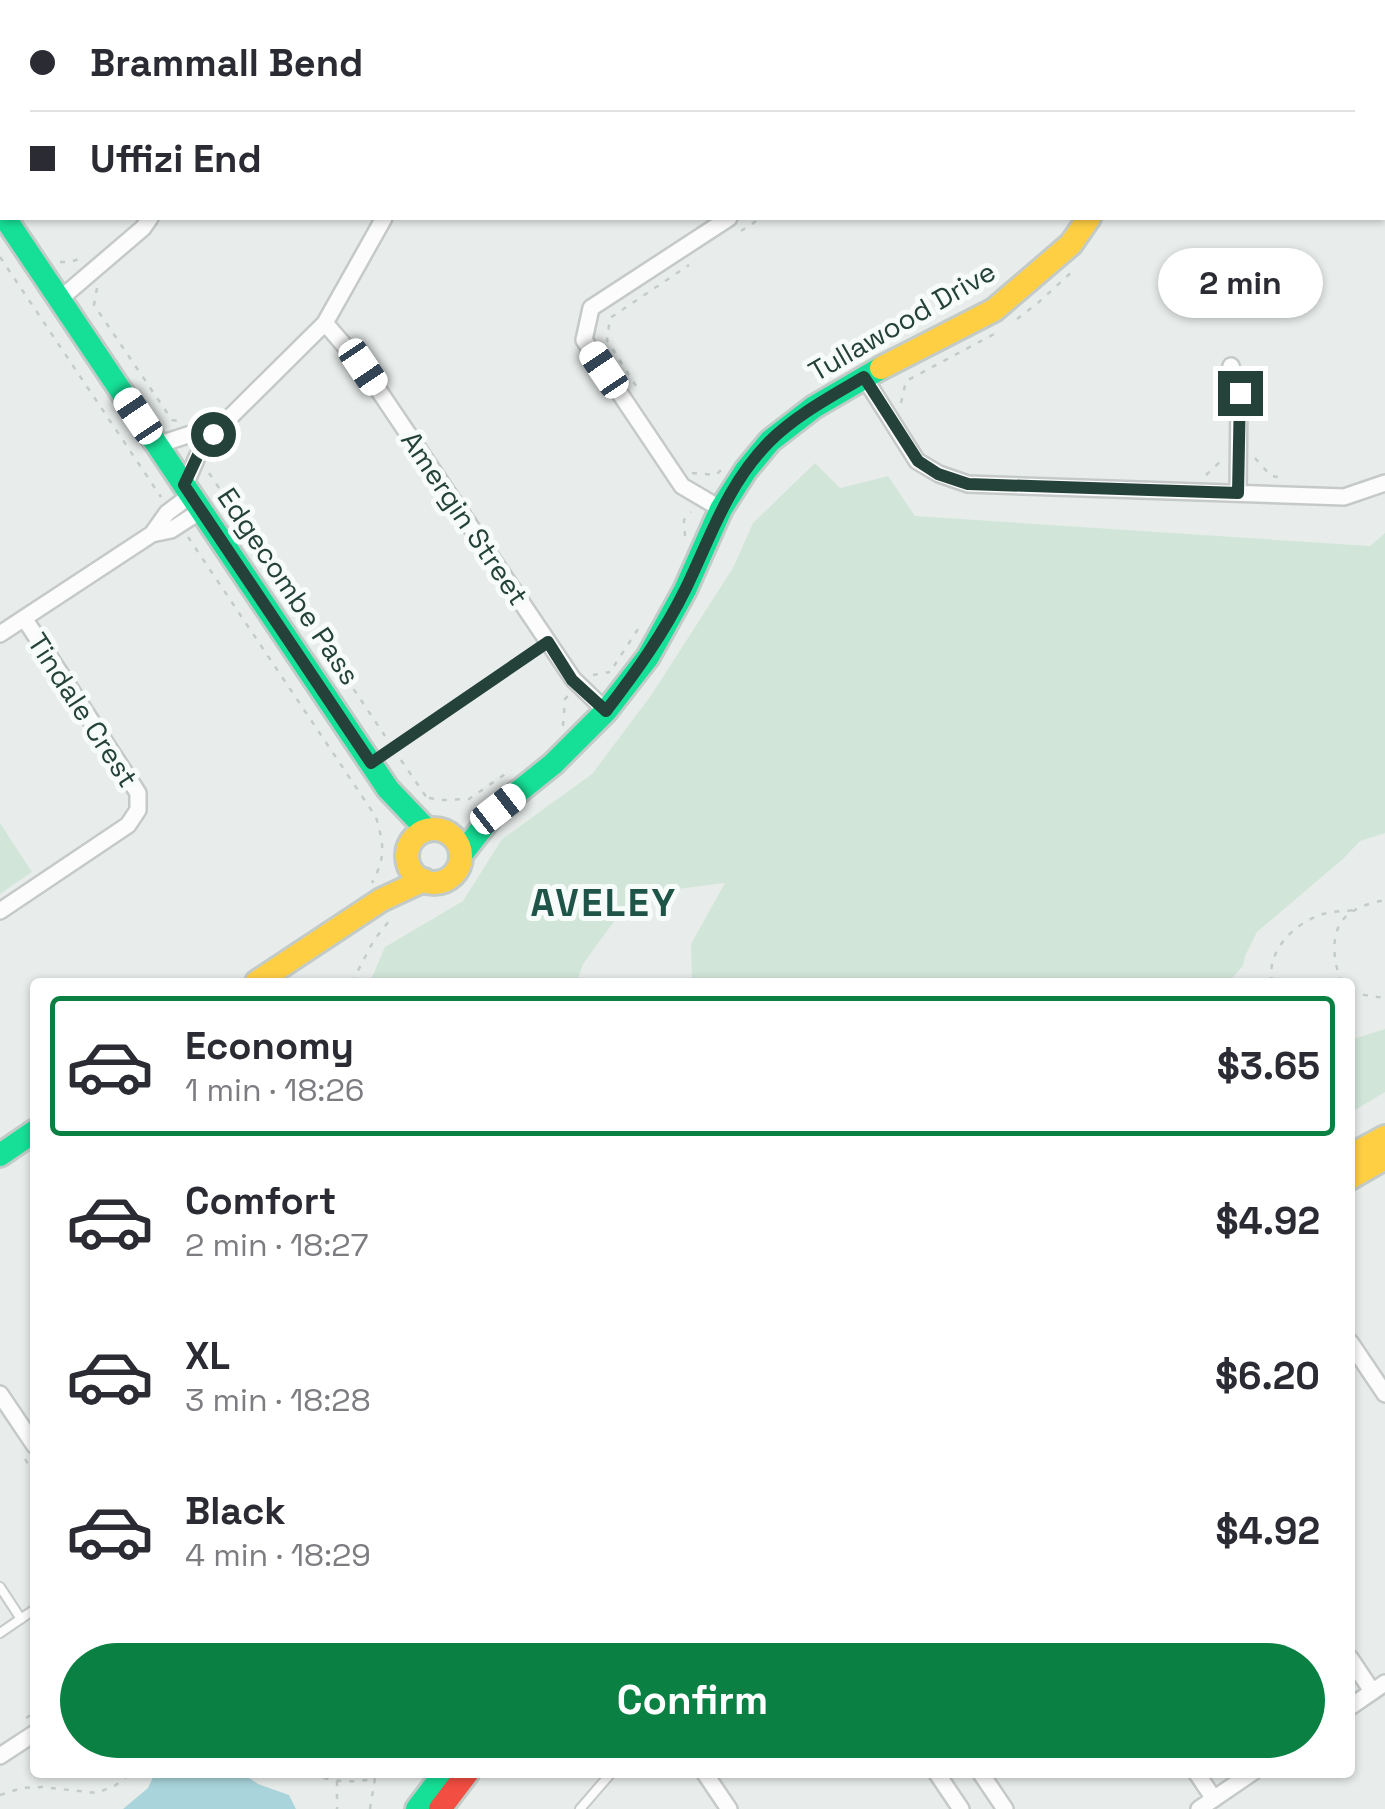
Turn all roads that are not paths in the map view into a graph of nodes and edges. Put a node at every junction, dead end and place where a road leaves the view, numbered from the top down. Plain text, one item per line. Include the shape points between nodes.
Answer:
1 (7, 220) edge
2 (148, 220) edge
3 (383, 220) edge
4 (725, 220) edge
5 (1088, 220) edge
6 (60, 299) junction
7 (325, 324) junction
8 (1231, 366) dead end
9 (864, 377) junction
10 (200, 439) junction
11 (157, 445) junction
12 (1385, 483) edge
13 (1238, 493) junction
14 (192, 497) junction
15 (720, 509) junction
16 (152, 534) junction
17 (24, 618) junction
18 (0, 634) edge
19 (548, 642) junction
20 (606, 711) junction
21 (371, 763) junction
22 (498, 809) junction
23 (423, 850) junction
24 (461, 855) junction
25 (0, 911) edge
26 (249, 978) edge
27 (30, 1134) edge
28 (1385, 1138) edge
29 (1355, 1153) edge
30 (0, 1154) edge
31 (1385, 1158) edge
32 (1355, 1175) edge
33 (1355, 1349) edge
34 (0, 1394) edge
35 (1385, 1394) edge
36 (30, 1438) edge
37 (0, 1587) edge
38 (30, 1613) edge
39 (21, 1619) junction
40 (0, 1633) edge
41 (1355, 1663) edge
42 (1379, 1687) edge
43 (1355, 1703) edge
44 (30, 1736) edge
45 (0, 1756) edge
46 (607, 1778) edge
47 (708, 1778) edge
48 (940, 1778) edge
49 (984, 1778) edge
50 (1200, 1778) edge
51 (1244, 1778) edge
52 (445, 1796) edge
53 (1214, 1799) junction
54 (417, 1809) edge
55 (580, 1809) edge
56 (728, 1809) edge
57 (961, 1809) edge
58 (1005, 1809) edge
59 (1198, 1809) edge

1 - 6 street, Edgecombe Pass
2 - 6 street
3 - 7 street
4 - 15 street via 591,308 584,340 682,486
5 - 9 street, Tullawood Drive via 1071,244 994,310
6 - 11 street, Edgecombe Pass
7 - 10 street
7 - 19 street, Amergin Street via 363,367
8 - 13 street via 1240,393
9 - 13 street via 918,461 968,484
9 - 15 street, Tullawood Drive via 770,441
10 - 11 street
10 - 14 street
11 - 14 street, Edgecombe Pass
12 - 13 street via 1344,496
14 - 16 street via 170,510
14 - 16 street via 180,525
14 - 21 street, Edgecombe Pass
15 - 20 street, Tullawood Drive via 648,657
16 - 17 street
17 - 18 street
17 - 25 street, Tindale Crest via 138,793 138,810 128,826
19 - 20 street, Amergin Street via 572,680
19 - 21 lane
20 - 22 street, Tullawood Drive
21 - 23 street, Edgecombe Pass
22 - 23 street, Tullawood Drive
22 - 24 street, Tullawood Drive
23 - 24 street, Edgecombe Pass via 456,842
23 - 24 street, Tullawood Drive via 441,882
23 - 26 street via 375,893
27 - 30 street
28 - 29 street
31 - 32 street
33 - 35 street
34 - 36 street
37 - 39 lane
38 - 39 lane
39 - 40 lane
41 - 42 street
42 - 43 street
44 - 45 street
46 - 55 lane
47 - 56 street
48 - 57 street
49 - 58 street
50 - 53 street
51 - 53 street
52 - 54 street
53 - 59 street

